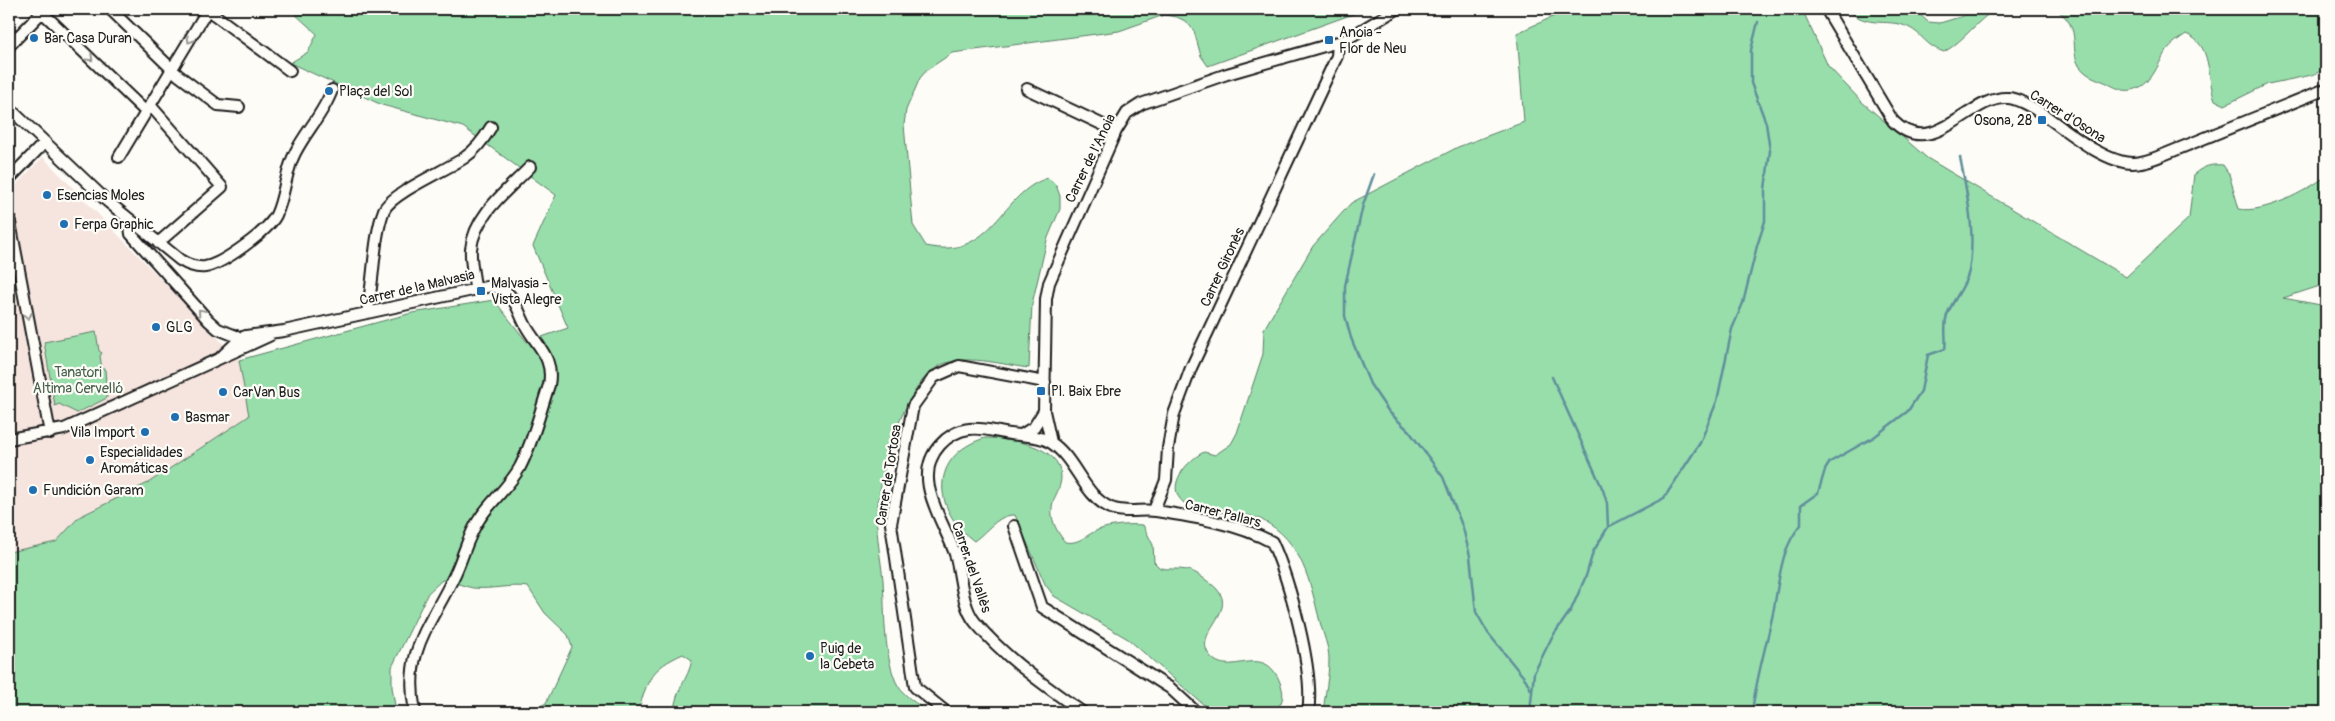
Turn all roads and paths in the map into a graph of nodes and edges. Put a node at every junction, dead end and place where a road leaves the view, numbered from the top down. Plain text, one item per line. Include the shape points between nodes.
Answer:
1 (110, 9) edge
2 (208, 9) edge
3 (1397, 9) edge
4 (1826, 9) edge
5 (44, 10) edge
6 (1338, 43) junction
7 (9, 46) edge
8 (172, 69) junction
9 (290, 71) dead end
10 (1027, 89) dead end
11 (2326, 89) edge
12 (332, 90) dead end
13 (239, 107) dead end
14 (9, 108) edge
15 (148, 109) junction
16 (491, 127) dead end
17 (1116, 131) junction
18 (45, 142) junction
19 (119, 157) dead end
20 (530, 167) dead end
21 (9, 179) edge
22 (9, 217) edge
23 (129, 219) junction
24 (158, 243) junction
25 (475, 288) junction
26 (367, 312) junction
27 (284, 331) junction
28 (240, 338) junction
29 (221, 357) junction
30 (1045, 382) junction
31 (1044, 410) junction
32 (50, 432) junction
33 (1023, 434) junction
34 (9, 439) edge
35 (1051, 442) junction
36 (1154, 510) junction
37 (1014, 526) dead end
38 (415, 712) edge
39 (946, 712) edge
40 (1082, 712) edge
41 (1196, 712) edge
42 (1308, 712) edge

1 - 8 street
2 -> 8 street
2 - 9 street
3 - 6 street, Carrer de l'Anoia
4 - 11 street, Carrer d'Osona via 1890,115 1901,128 1915,133 1942,129 1991,102 2008,98 2036,110 2106,155 2135,163 2163,155
5 - 7 street
5 -> 15 street
6 - 17 street, Carrer de l'Anoia via 1148,100 1127,113
6 - 36 street, Carrer Gironès via 1337,56 1191,368 1174,414 1166,480
8 - 13 street via 218,105
8 - 15 street
10 - 17 street
12 - 24 street via 329,101 295,154 278,210 266,228 219,262 203,267 186,264
14 - 18 street
15 - 19 street
15 - 24 street via 222,187
16 - 26 street via 479,145 464,158 387,205 380,224
17 - 30 street, Carrer de l'Anoia via 1049,283
18 - 21 street
18 - 23 street
20 - 25 street via 492,206 478,226 471,250
22 -> 32 street
23 - 24 street
28 -> 23 street via 218,330 209,321 131,234
25 - 26 street, Carrer de la Malvasia
25 - 38 street, Carrer de la Malvasia via 498,287 514,298 526,326 547,356 551,373 520,467 472,531 457,571 428,621 412,672
26 - 27 street, Carrer de la Malvasia
27 - 28 street, Carrer de la Malvasia
27 - 29 street
28 - 29 street
29 - 32 street via 64,429
30 - 31 street, Carrer de l'Anoia
30 - 39 street, Carrer de Tortosa via 959,366 934,377 913,406 892,524 915,687
31 - 33 street via 1034,426
31 - 35 street, Carrer de l'Anoia
32 - 34 street
33 - 35 street, Carrer del Vallès
33 - 40 street, Carrer del Vallès via 971,428 952,435 936,449 932,458 927,479 929,489 951,544 968,609 975,622 1032,677
35 - 36 street, Carrer Pallars via 1093,495 1111,508 1134,512
36 - 42 street, Carrer Pallars via 1246,530 1272,542 1289,588 1304,657 1310,701
37 - 41 street via 1042,607 1170,688

